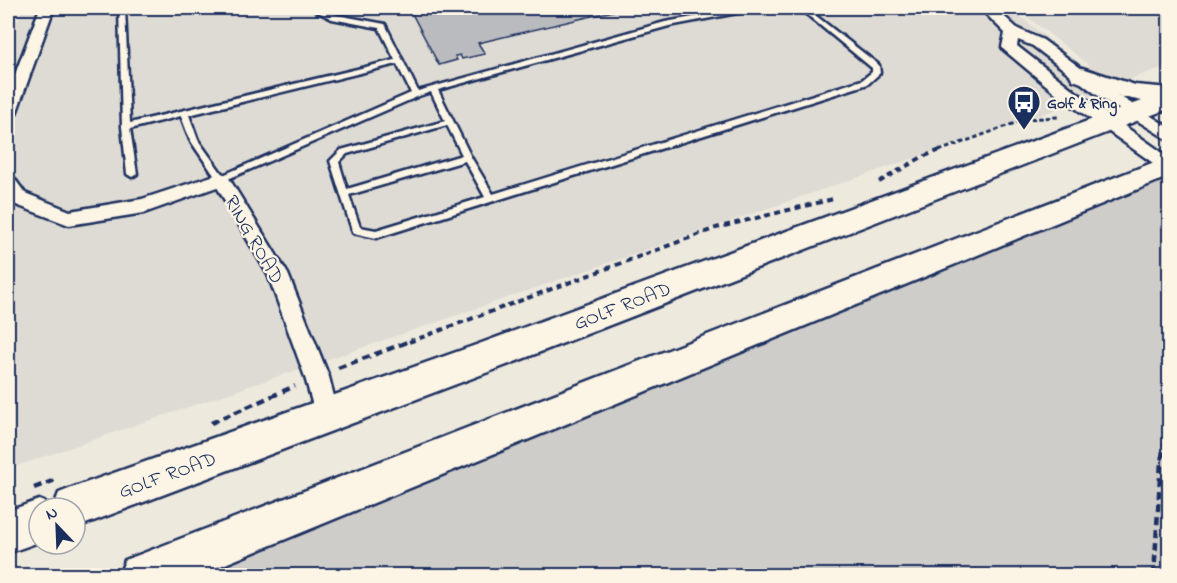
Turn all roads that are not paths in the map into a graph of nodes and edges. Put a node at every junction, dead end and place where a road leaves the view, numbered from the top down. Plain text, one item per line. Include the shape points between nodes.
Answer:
1 (47, 8) edge
2 (122, 8) edge
3 (314, 8) edge
4 (753, 8) edge
5 (802, 8) edge
6 (987, 8) edge
7 (1012, 32) junction
8 (400, 61) junction
9 (1082, 75) junction
10 (433, 89) junction
11 (416, 94) junction
12 (1170, 97) edge
13 (184, 113) junction
14 (8, 114) edge
15 (1103, 117) junction
16 (449, 122) junction
17 (126, 127) junction
18 (1170, 136) edge
19 (467, 158) junction
20 (1169, 166) edge
21 (132, 174) dead end
22 (221, 179) junction
23 (8, 182) edge
24 (344, 193) junction
25 (491, 198) junction
26 (327, 416) junction
27 (87, 503) edge
28 (27, 525) edge
29 (8, 532) edge
30 (141, 576) edge

1 - 14 street
2 - 17 lane
3 - 8 lane via 335,17 382,26
4 - 10 lane via 669,24
5 - 25 lane via 876,67 876,73 865,82
6 - 7 street
7 - 9 street via 1038,43
7 - 15 street via 1009,47
8 - 11 lane
8 - 13 lane
9 - 12 main road via 1110,87
9 - 15 street via 1107,95
10 - 11 lane
10 - 16 lane
11 - 22 lane
12 - 15 main road, GOLF ROAD
13 - 17 lane
13 - 22 lane via 194,140
15 - 18 street
15 - 20 street
15 - 26 main road, GOLF ROAD
16 - 19 lane
16 - 24 lane via 344,152 334,161
17 - 21 lane
19 - 24 lane
19 - 25 lane
20 - 30 main road
22 - 23 street, RING ROAD via 144,206 69,218 18,198
22 - 26 street, RING ROAD via 278,273 317,377
24 - 25 lane via 356,230 376,234
26 - 27 main road, GOLF ROAD
28 - 29 main road

